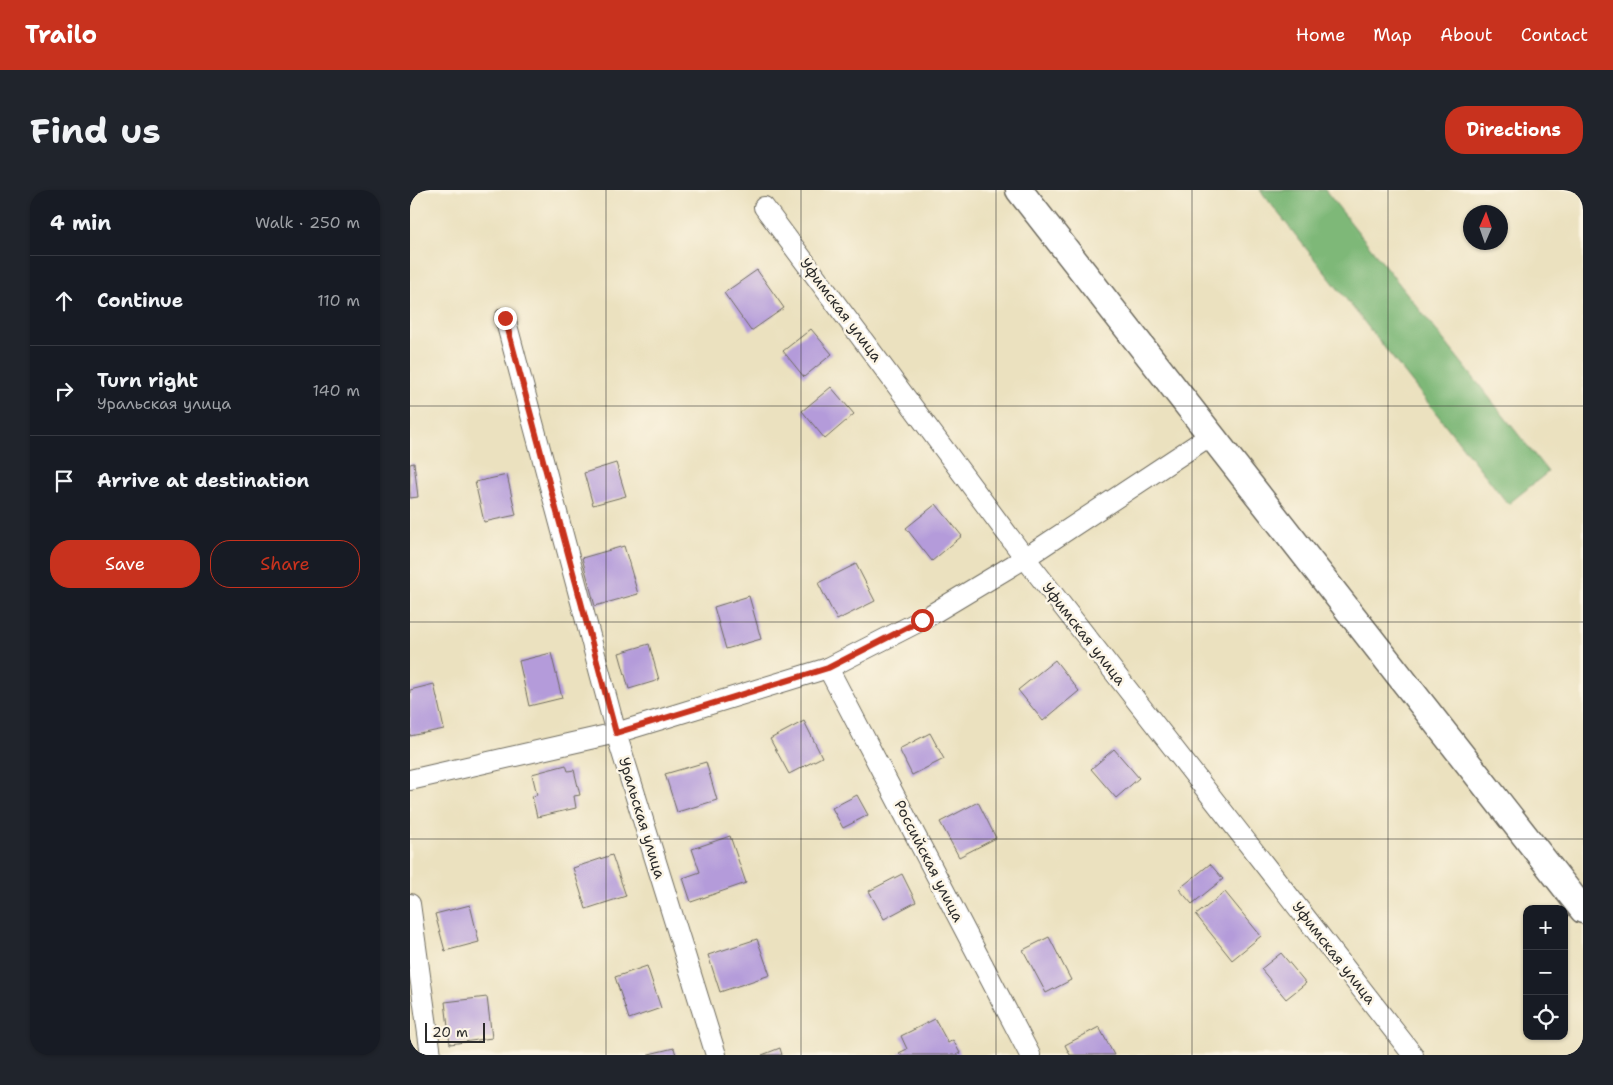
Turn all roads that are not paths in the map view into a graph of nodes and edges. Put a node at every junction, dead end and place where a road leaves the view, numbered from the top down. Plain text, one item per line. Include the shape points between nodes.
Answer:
1 (1019, 190) edge
2 (764, 207) dead end
3 (505, 318) dead end
4 (1211, 435) junction
5 (1025, 558) junction
6 (828, 668) junction
7 (616, 733) junction
8 (410, 780) edge
9 (410, 904) edge
10 (1583, 910) edge
11 (431, 1055) edge
12 (716, 1055) edge
13 (1030, 1055) edge
14 (1413, 1055) edge

1 - 4 main road
2 - 5 street, Уфимская улица
3 - 7 street, Уральская улица
4 - 5 street
4 - 10 main road
5 - 6 street via 922,620
5 - 14 street, Уфимская улица
6 - 7 street
6 - 13 street, Российская улица
7 - 8 street
7 - 12 street, Уральская улица
9 - 11 street

